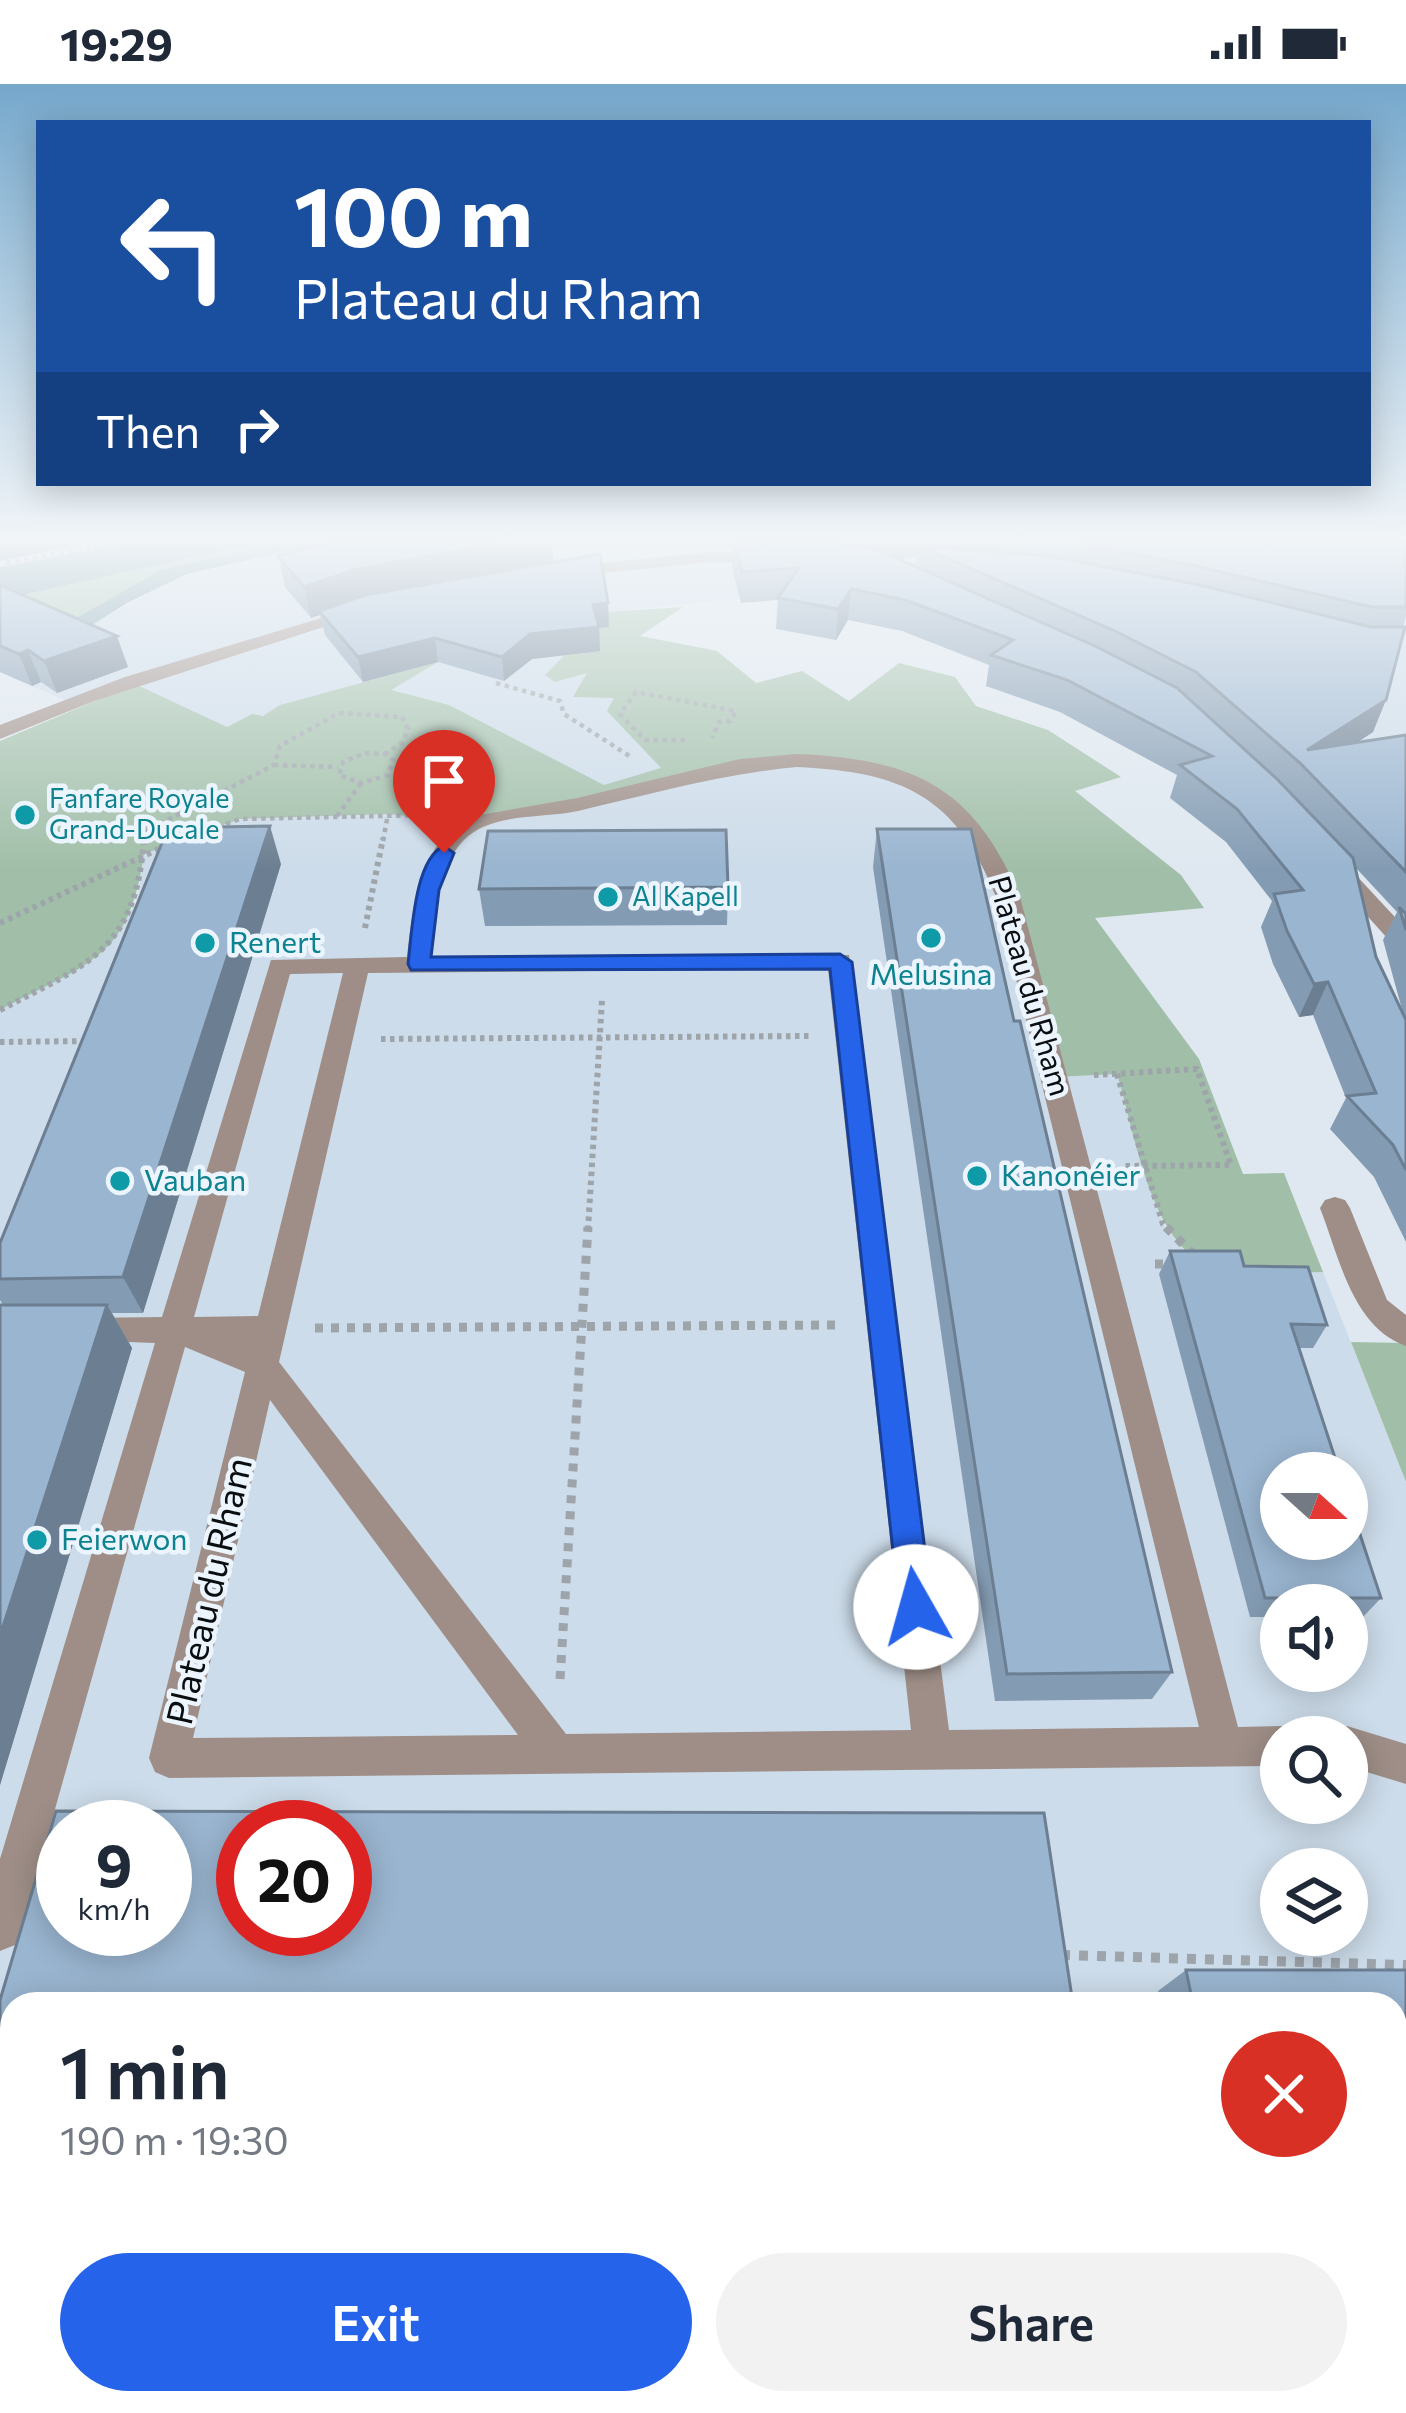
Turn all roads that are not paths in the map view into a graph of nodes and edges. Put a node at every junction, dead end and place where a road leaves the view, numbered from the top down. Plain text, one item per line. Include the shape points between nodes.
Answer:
1 (243, 652) edge
2 (0, 733) edge
3 (1322, 852) edge
4 (1353, 885) junction
5 (1406, 944) edge
6 (1367, 946) edge
7 (419, 964) junction
8 (357, 965) junction
9 (1336, 1208) dead end
10 (174, 1329) junction
11 (271, 1329) junction
12 (44, 1332) edge
13 (1406, 1333) edge
14 (263, 1364) junction
15 (1260, 1746) edge
16 (1223, 1747) junction
17 (932, 1748) junction
18 (1368, 1752) edge
19 (556, 1753) junction
20 (1406, 1764) edge
21 (0, 1930) edge

1 - 2 street via 129,682
3 - 4 street
4 - 5 street
4 - 6 street
7 - 8 street
7 - 16 street, Plateau du Rham via 428,890 444,853 471,823 560,809 724,765 791,758 900,777 949,805 987,847 1008,897
7 - 17 street via 840,962
8 - 10 street via 280,966
8 - 11 street, Plateau du Rham
9 - 13 street via 1375,1308
10 - 11 street
10 - 12 street
10 - 14 street
10 - 21 street
11 - 14 street, Plateau du Rham
14 - 19 street
14 - 19 street, Plateau du Rham via 170,1758
15 - 16 street, Plateau du Rham
16 - 17 street, Plateau du Rham
17 - 19 street, Plateau du Rham
18 - 20 street

